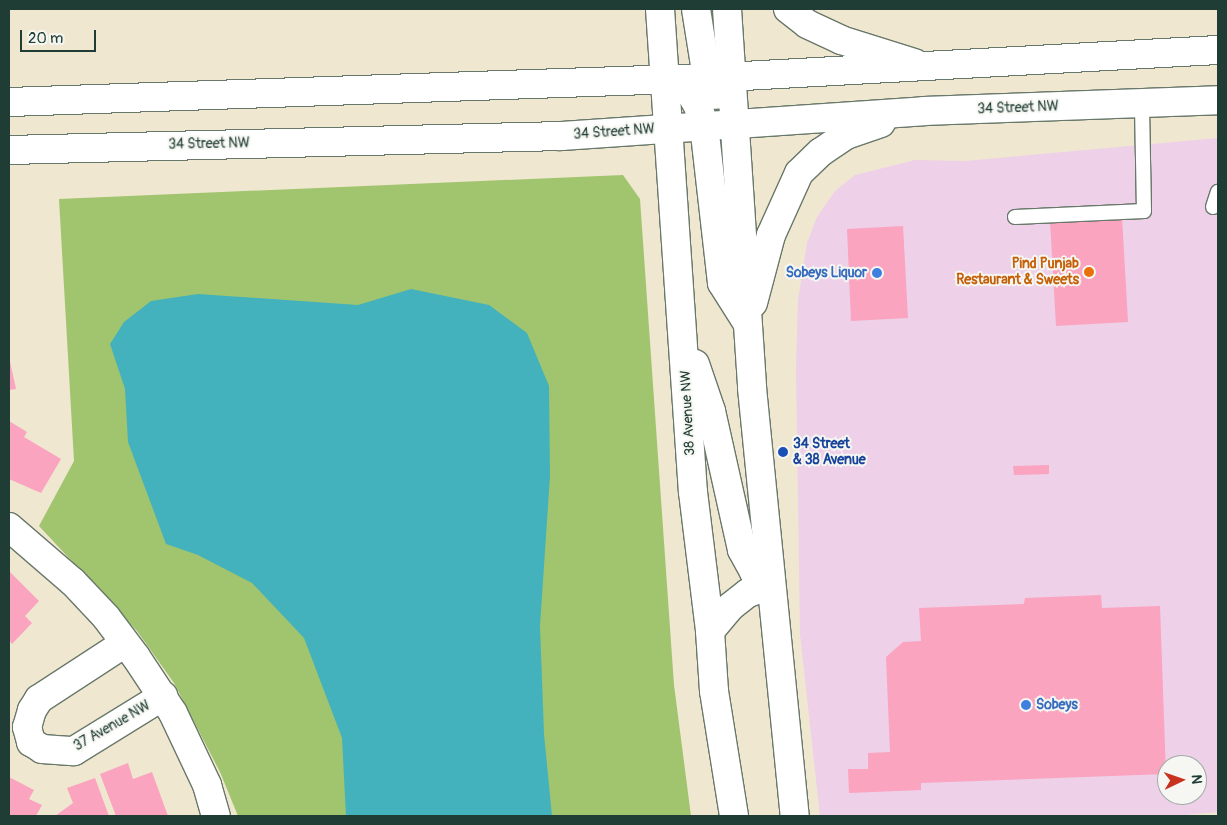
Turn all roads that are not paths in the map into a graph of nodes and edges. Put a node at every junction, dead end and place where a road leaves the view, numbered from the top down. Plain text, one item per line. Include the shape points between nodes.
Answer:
1 (660, 9) edge
2 (696, 9) edge
3 (727, 9) edge
4 (788, 9) edge
5 (1218, 50) edge
6 (927, 67) junction
7 (720, 77) junction
8 (664, 80) junction
9 (1218, 100) edge
10 (9, 102) edge
11 (1142, 104) junction
12 (924, 111) junction
13 (734, 123) junction
14 (704, 125) junction
15 (667, 128) junction
16 (9, 150) edge
17 (1218, 192) edge
18 (1213, 207) dead end
19 (1015, 217) dead end
20 (747, 324) junction
21 (683, 329) junction
22 (9, 527) edge
23 (771, 584) junction
24 (710, 631) junction
25 (125, 642) junction
26 (163, 696) junction
27 (216, 816) edge
28 (734, 816) edge
29 (795, 816) edge

1 - 8 main road, 38 Avenue NW
2 - 7 main road
3 - 7 main road
4 - 6 main road via 807,24 841,40
5 - 6 main road
6 - 7 main road
7 - 8 main road
7 - 13 main road
8 - 10 main road
8 - 14 main road via 691,94
8 - 15 main road, 38 Avenue NW
9 - 11 main road, 34 Street NW
11 - 12 main road, 34 Street NW
11 - 19 lane via 1144,211
12 - 13 main road, 34 Street NW
12 - 20 main road via 846,135 799,173 771,235
13 - 14 main road, 34 Street NW
13 - 20 main road
14 - 15 main road, 34 Street NW
14 - 20 main road via 722,283
15 - 16 main road, 34 Street NW via 561,136
15 - 21 main road, 38 Avenue NW
17 - 18 lane
20 - 23 main road
21 - 23 main road via 711,411 742,550 754,572
21 - 24 main road, 38 Avenue NW via 693,492
22 - 25 main road, 37 Avenue NW via 73,582
23 - 24 main road via 748,593 730,607
23 - 29 main road
24 - 28 main road, 38 Avenue NW via 714,691
25 - 26 main road, 37 Avenue NW
25 - 26 main road, 37 Avenue NW via 39,699 27,727 31,742 42,748 74,751
26 - 27 main road, 37 Avenue NW via 207,785

